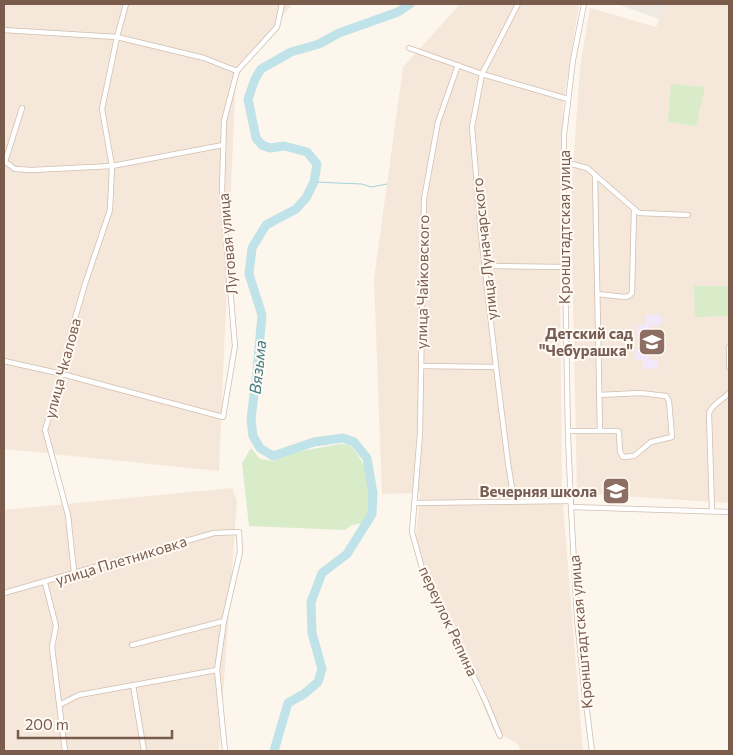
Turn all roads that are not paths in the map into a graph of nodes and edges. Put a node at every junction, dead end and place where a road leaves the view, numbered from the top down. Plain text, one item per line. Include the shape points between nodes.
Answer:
1 (126, 4) edge
2 (275, 4) edge
3 (518, 4) edge
4 (584, 4) edge
5 (282, 5) edge
6 (4, 30) edge
7 (117, 37) junction
8 (409, 48) dead end
9 (458, 65) junction
10 (237, 71) junction
11 (482, 74) junction
12 (568, 99) junction
13 (22, 108) dead end
14 (223, 145) junction
15 (4, 161) edge
16 (564, 162) junction
17 (112, 166) junction
18 (595, 175) junction
19 (634, 208) junction
20 (688, 215) dead end
21 (485, 266) junction
22 (564, 267) junction
23 (597, 294) junction
24 (729, 347) edge
25 (4, 361) edge
26 (421, 366) junction
27 (729, 367) edge
28 (496, 368) junction
29 (62, 374) junction
30 (729, 393) edge
31 (599, 395) junction
32 (568, 431) junction
33 (600, 431) junction
34 (514, 501) junction
35 (416, 503) junction
36 (571, 504) junction
37 (712, 511) junction
38 (729, 512) edge
39 (74, 572) junction
40 (45, 583) junction
41 (4, 593) edge
42 (224, 621) junction
43 (132, 645) dead end
44 (217, 670) junction
45 (133, 685) junction
46 (59, 705) junction
47 (500, 736) dead end
48 (65, 751) edge
49 (144, 751) edge
50 (225, 751) edge
51 (592, 751) edge

1 - 7 street, улица Чкалова
2 - 5 street
3 - 11 street, улица Луначарского
4 - 12 street, Кронштадтская улица
5 - 10 street via 277,27
6 - 7 street
7 - 10 street via 204,58
7 - 17 street, улица Чкалова via 102,109
8 - 9 street
9 - 11 street
9 - 26 street, улица Чайковского via 438,122 424,199
10 - 14 street, Луговая улица via 224,121
11 - 12 street
11 - 21 street, улица Луначарского via 472,127
12 - 16 street, Кронштадтская улица
13 - 15 street
14 - 17 street
14 - 29 street, Луговая улица via 222,191 235,346 223,418
15 - 17 street via 15,168 32,170
16 - 18 street via 587,168
16 - 22 street, Кронштадтская улица
17 - 29 street, улица Чкалова via 110,210 73,325
18 - 19 street
18 - 23 street
19 - 20 street via 639,213
19 - 23 street via 632,293 625,297
21 - 22 street
21 - 28 street, улица Луначарского
22 - 32 street, Кронштадтская улица
23 - 31 street
24 - 27 street
25 - 29 street
26 - 28 street
26 - 35 street, улица Чайковского
28 - 34 street, улица Луначарского
29 - 39 street, улица Чкалова via 45,430 68,515
30 - 37 street via 714,403 709,412
31 - 33 street
31 - 33 street via 640,393 666,396 673,435 670,439 651,442 634,456 623,456 619,433 616,430
32 - 33 street
32 - 36 street, Кронштадтская улица
34 - 35 street
34 - 36 street
35 - 47 street, переулок Репина via 412,532 422,568
36 - 37 street
36 - 51 street, Кронштадтская улица via 577,619
37 - 38 street
39 - 40 street, улица Плетниковка
39 - 42 street, улица Плетниковка via 214,533 239,532 240,552
40 - 41 street, улица Плетниковка
40 - 46 street via 56,626 52,646
42 - 43 street
42 - 44 street
44 - 45 street
44 - 50 street
45 - 46 street via 80,695
45 - 49 street
46 - 48 street

